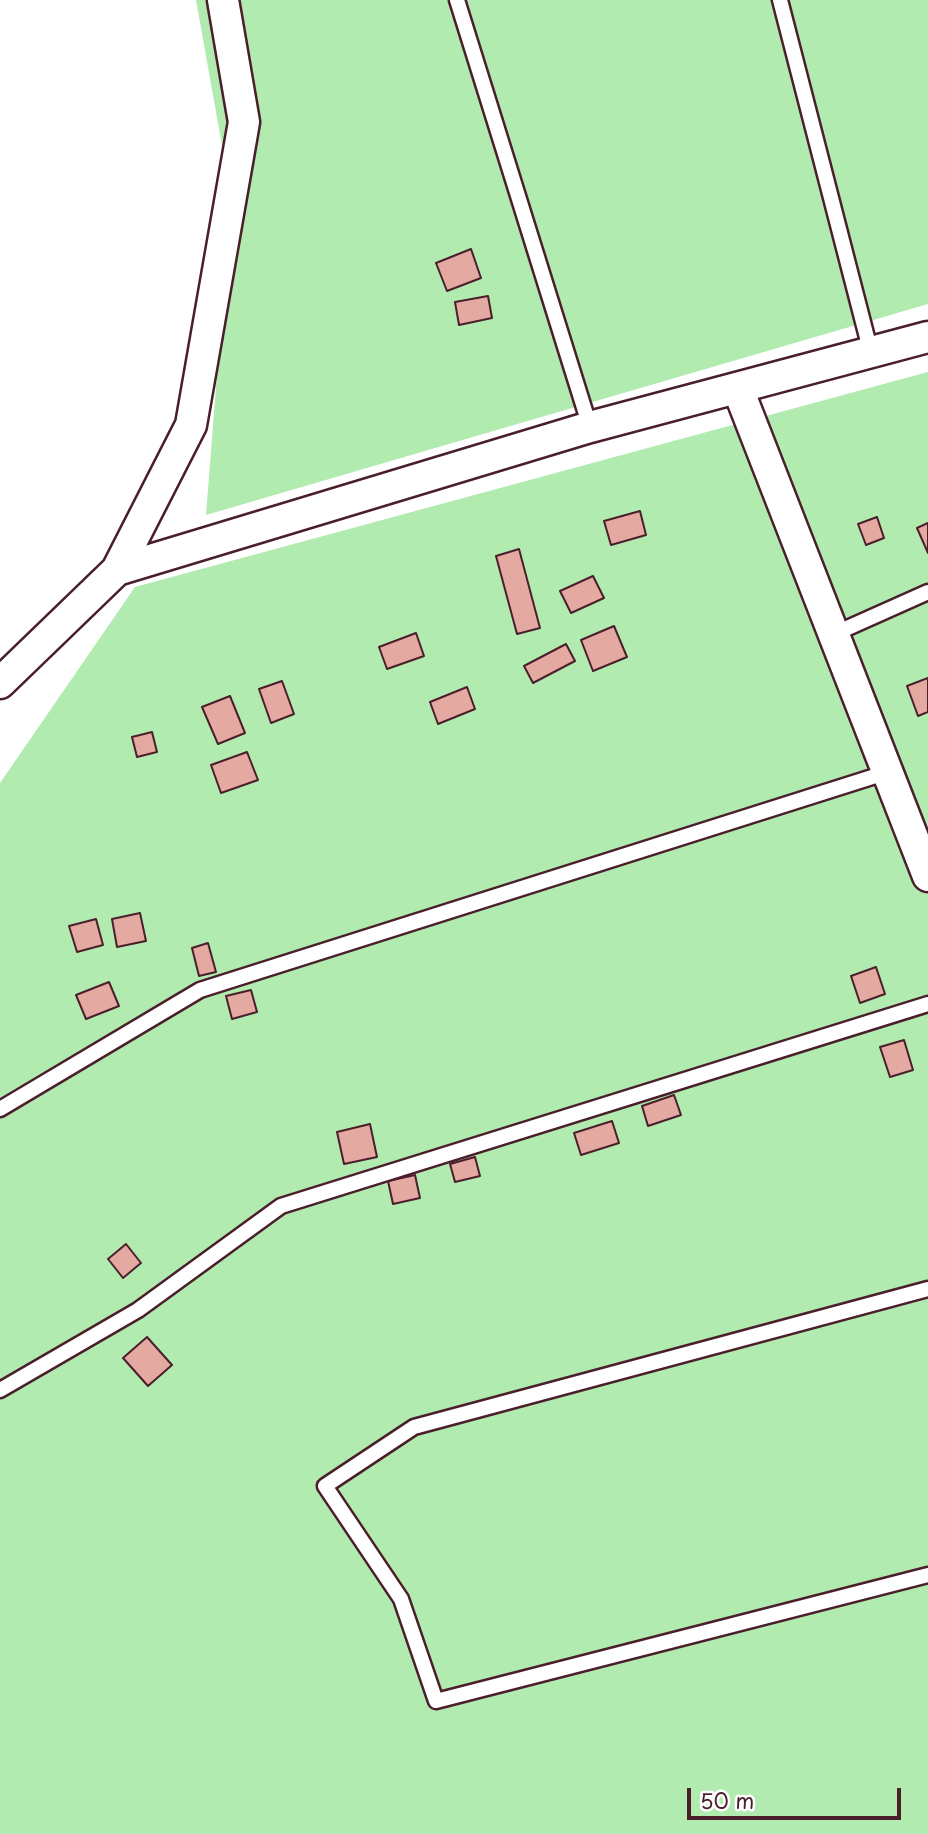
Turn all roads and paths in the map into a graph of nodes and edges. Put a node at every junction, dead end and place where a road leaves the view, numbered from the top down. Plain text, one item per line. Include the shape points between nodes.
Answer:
1 (223, 0) edge
2 (457, 0) edge
3 (780, 0) edge
4 (928, 337) edge
5 (871, 353) junction
6 (738, 389) junction
7 (590, 427) junction
8 (117, 569) junction
9 (928, 592) edge
10 (834, 634) junction
11 (0, 683) edge
12 (888, 772) junction
13 (928, 876) edge
14 (928, 1004) edge
15 (0, 1109) edge
16 (928, 1289) edge
17 (0, 1390) edge
18 (928, 1575) edge

1 - 8 street via 244,122 191,425
2 - 7 lane
3 - 5 lane
4 - 5 street
5 - 6 street
6 - 7 street
6 - 10 street
7 - 8 street
8 - 11 street
9 - 10 lane
10 - 12 street
12 - 13 street
12 - 15 lane via 200,990
14 - 17 lane via 281,1206 138,1310
16 - 18 lane via 414,1427 325,1486 401,1599 436,1702

